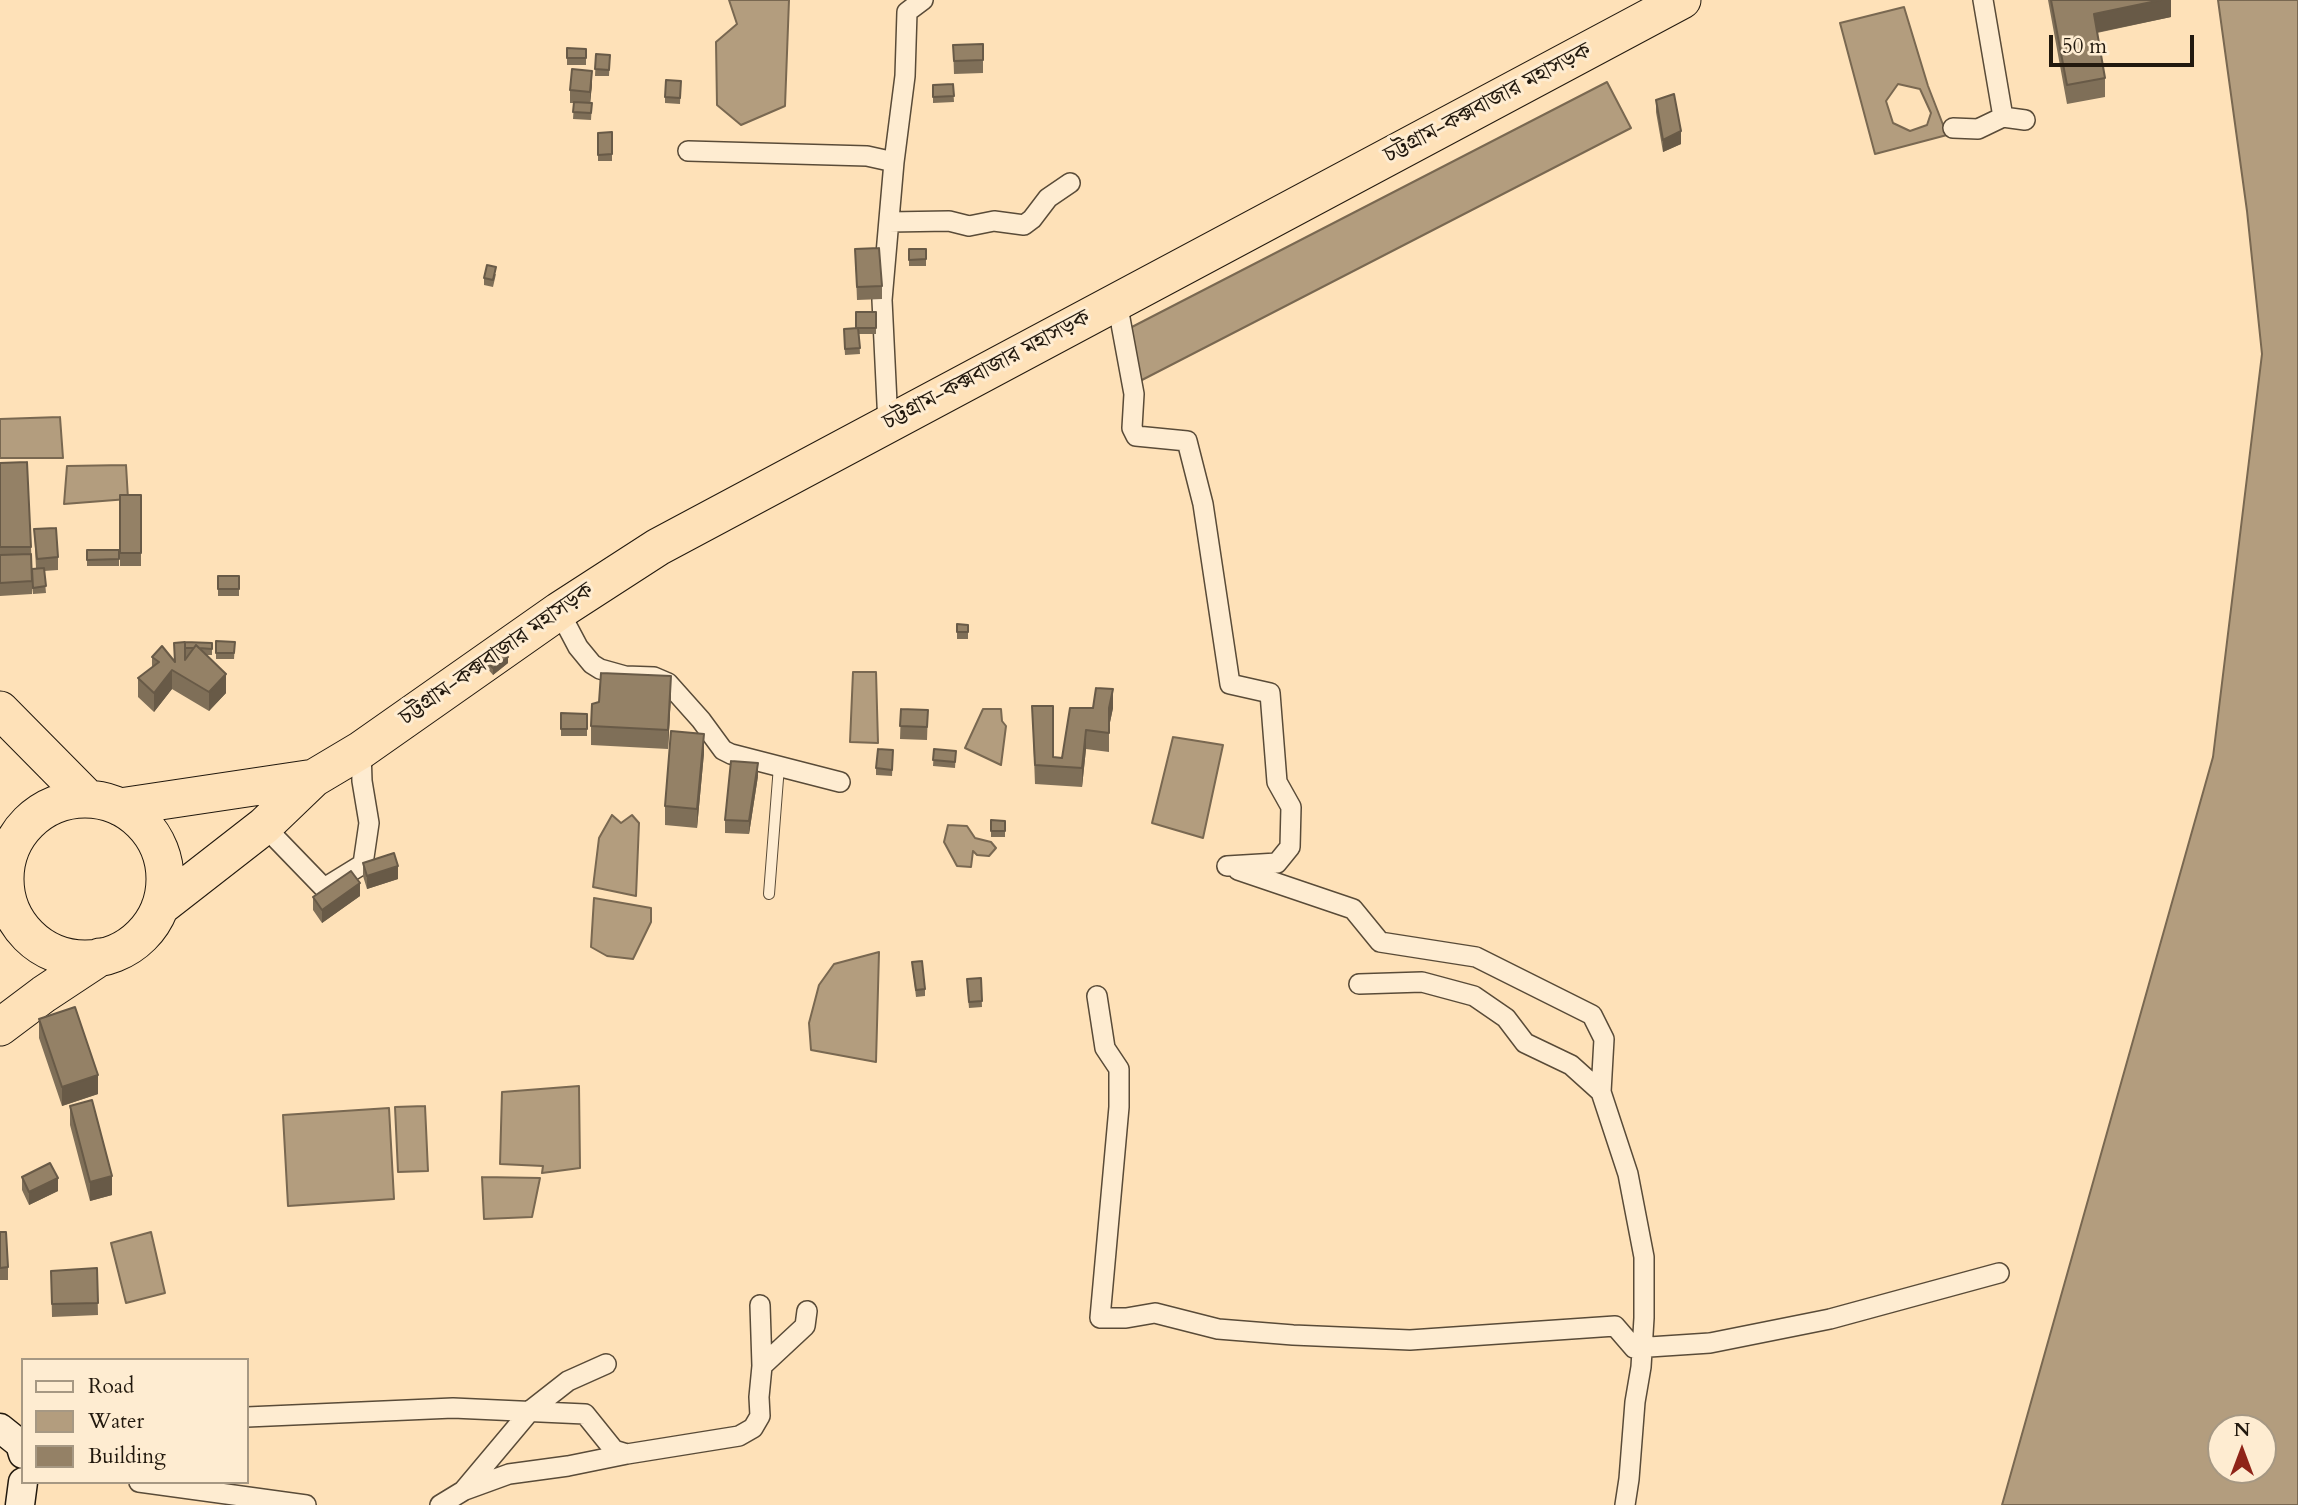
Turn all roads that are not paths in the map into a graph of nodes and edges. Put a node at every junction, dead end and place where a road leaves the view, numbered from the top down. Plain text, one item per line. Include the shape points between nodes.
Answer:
1 (923, 0) edge
2 (1682, 0) edge
3 (1983, 0) edge
4 (2003, 117) junction
5 (2025, 120) dead end
6 (1953, 128) dead end
7 (688, 151) dead end
8 (894, 162) junction
9 (1070, 184) dead end
10 (889, 222) junction
11 (1117, 302) junction
12 (888, 424) junction
13 (559, 611) junction
14 (0, 710) edge
15 (361, 750) junction
16 (779, 766) junction
17 (314, 778) junction
18 (840, 782) dead end
19 (104, 803) junction
20 (264, 826) junction
21 (3, 859) edge
22 (769, 894) dead end
23 (160, 907) junction
24 (5, 920) edge
25 (100, 957) junction
26 (1359, 984) dead end
27 (1097, 996) dead end
28 (0, 1027) edge
29 (1601, 1092) junction
30 (1999, 1273) dead end
31 (760, 1305) dead end
32 (807, 1311) dead end
33 (1643, 1348) junction
34 (606, 1364) dead end
35 (762, 1366) junction
36 (531, 1410) junction
37 (248, 1417) edge
38 (0, 1428) edge
39 (21, 1430) edge
40 (21, 1437) edge
41 (21, 1447) edge
42 (627, 1454) junction
43 (23, 1484) edge
44 (157, 1484) edge
45 (463, 1491) junction
46 (261, 1503) edge
47 (20, 1505) edge
48 (306, 1505) edge
49 (440, 1505) edge
50 (1625, 1505) edge

1 - 8 street via 907,12 905,76
2 - 11 highway, চট্টগ্রাম-কক্সবাজার মহাসড়ক
3 - 4 street
4 - 5 street
4 - 6 street via 1978,129
7 - 8 street via 867,156
8 - 10 street
9 - 10 street via 1048,198 1024,225
10 - 12 street via 882,300
11 - 12 highway, চট্টগ্রাম-কক্সবাজার মহাসড়ক
11 - 29 street via 1134,394 1132,428 1136,436 1187,441 1203,504 1230,684 1270,692 1277,782 1291,807 1290,847 1277,863 1227,866 1353,909 1380,942 1476,957 1592,1015 1604,1039
12 - 13 highway, চট্টগ্রাম-কক্সবাজার মহাসড়ক via 658,547
13 - 15 highway, চট্টগ্রাম-কক্সবাজার মহাসড়ক
13 - 16 street via 592,664 625,676 654,677 668,683 723,750
14 - 19 highway
15 - 17 highway, চট্টগ্রাম-কক্সবাজার মহাসড়ক
15 - 20 street via 369,823 363,864 324,888
16 - 18 street
16 - 22 lane
17 - 19 highway, চট্টগ্রাম-কক্সবাজার মহাসড়ক
17 - 20 highway, চট্টগ্রাম-কক্সবাজার মহাসড়ক
19 - 21 highway via 69,800 50,806 20,830
19 - 23 highway via 144,825 160,849 165,888
20 - 23 highway, চট্টগ্রাম-কক্সবাজার মহাসড়ক
21 - 24 highway
23 - 25 highway via 153,922 130,945
24 - 25 highway via 18,924 45,949 72,957
25 - 28 highway
26 - 29 street via 1422,982 1474,996 1506,1018 1525,1043 1571,1065
27 - 33 street via 1105,1048 1119,1069 1100,1318 1155,1313 1218,1329 1410,1340 1615,1326 1634,1348
29 - 33 street via 1628,1174 1644,1257
30 - 33 street via 1830,1319 1710,1343
31 - 35 street
32 - 35 street via 805,1326
33 - 50 street
34 - 36 street via 568,1381
35 - 42 street via 760,1416 752,1428 739,1436
36 - 37 street via 453,1408
36 - 42 street via 585,1414 614,1450
36 - 45 street
38 - 39 street
38 - 40 street
38 - 41 street
42 - 45 street via 509,1474
43 - 47 street
44 - 46 street
45 - 49 street
46 - 48 street

